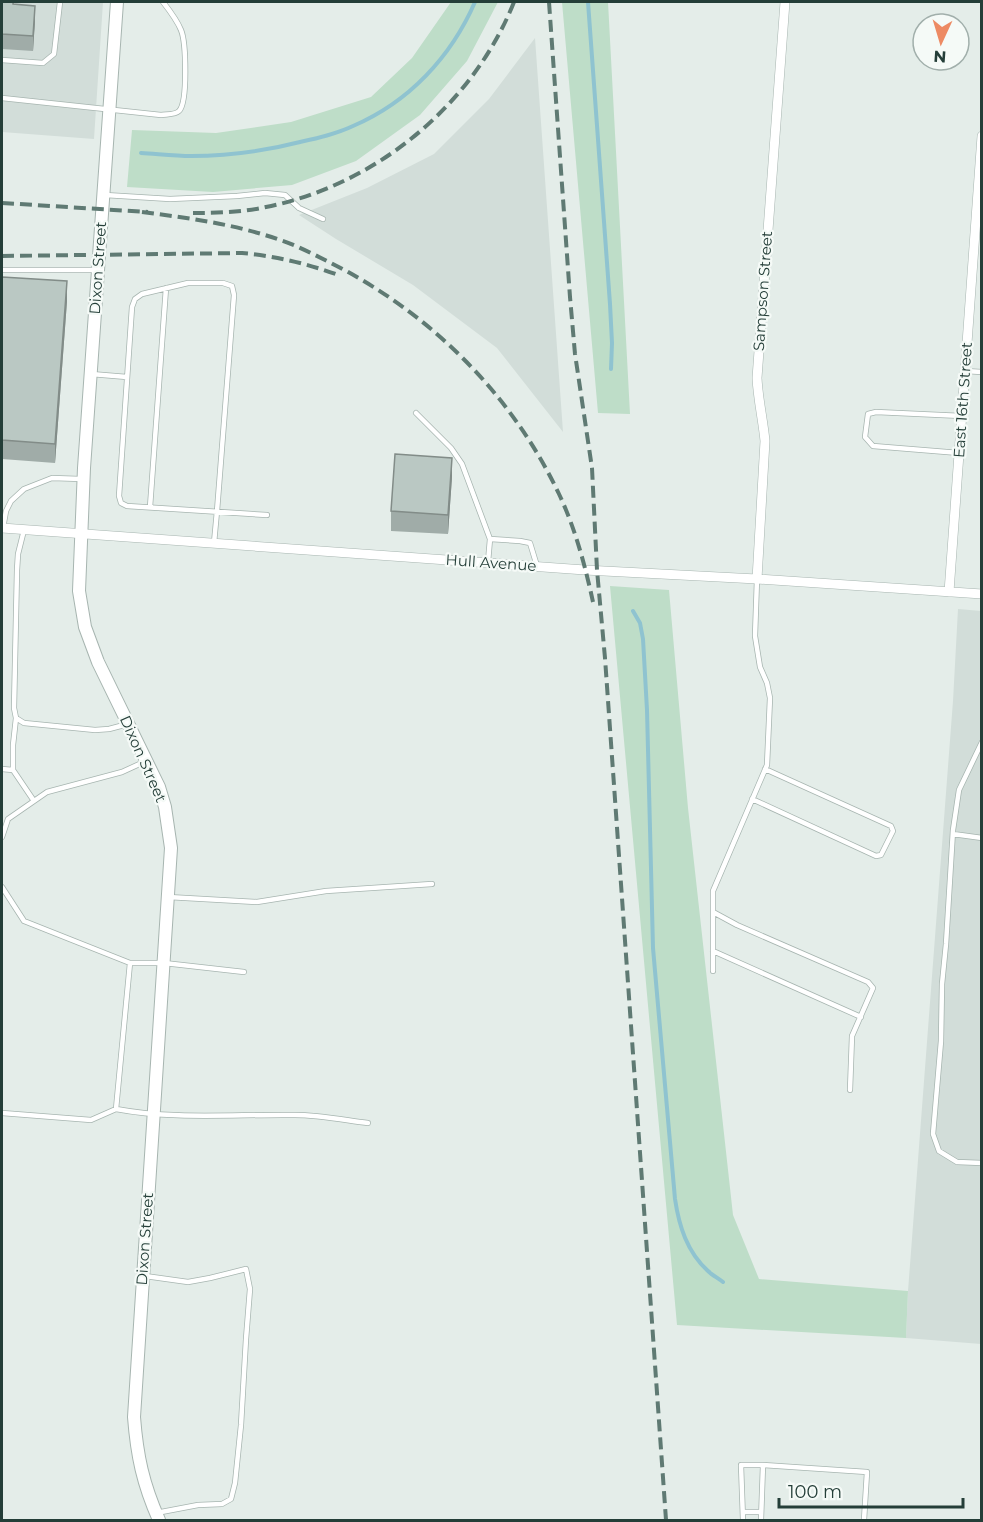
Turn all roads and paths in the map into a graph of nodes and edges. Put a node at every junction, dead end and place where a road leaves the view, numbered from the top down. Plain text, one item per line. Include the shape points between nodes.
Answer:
1 (60, 2) edge
2 (117, 2) edge
3 (163, 2) edge
4 (785, 2) edge
5 (2, 60) edge
6 (2, 98) edge
7 (109, 110) junction
8 (981, 136) edge
9 (103, 195) junction
10 (323, 219) dead end
11 (2, 270) edge
12 (98, 270) junction
13 (166, 288) junction
14 (965, 371) junction
15 (981, 372) edge
16 (91, 374) junction
17 (127, 377) junction
18 (416, 413) dead end
19 (962, 416) junction
20 (959, 453) junction
21 (84, 479) junction
22 (150, 507) junction
23 (217, 511) junction
24 (267, 515) dead end
25 (2, 529) edge
26 (24, 530) junction
27 (81, 534) junction
28 (490, 539) junction
29 (214, 543) junction
30 (488, 563) junction
31 (537, 566) junction
32 (757, 579) junction
33 (949, 592) junction
34 (981, 594) edge
35 (16, 718) junction
36 (128, 724) junction
37 (981, 742) edge
38 (146, 761) junction
39 (2, 769) edge
40 (765, 769) junction
41 (13, 770) junction
42 (752, 799) junction
43 (34, 801) junction
44 (953, 834) junction
45 (2, 837) edge
46 (981, 838) edge
47 (432, 884) dead end
48 (2, 887) edge
49 (168, 897) junction
50 (713, 912) junction
51 (713, 951) junction
52 (130, 963) junction
53 (164, 963) junction
54 (713, 970) dead end
55 (244, 972) dead end
56 (861, 1017) junction
57 (850, 1090) dead end
58 (116, 1109) junction
59 (2, 1113) edge
60 (153, 1114) junction
61 (368, 1123) dead end
62 (981, 1163) edge
63 (143, 1276) junction
64 (763, 1465) junction
65 (742, 1512) junction
66 (761, 1512) junction
67 (157, 1517) edge
68 (743, 1521) edge
69 (761, 1521) edge
70 (864, 1521) edge

1 - 5 lane via 54,54 43,63
2 - 7 street, Dixon Street
3 - 7 lane via 182,31 182,105 179,111 161,115
4 - 32 street, Sampson Street via 757,378 765,441
6 - 7 lane
7 - 9 street, Dixon Street
8 - 14 street, East 16th Street
9 - 10 lane via 170,199 285,195 299,208
9 - 12 street, Dixon Street
11 - 12 lane
12 - 16 street, Dixon Street
13 - 17 lane via 135,299
13 - 22 lane
13 - 23 lane via 188,283 232,286
14 - 15 lane
14 - 19 street, East 16th Street
16 - 17 lane
16 - 21 street, Dixon Street
17 - 22 lane via 119,495 121,503 127,506
18 - 28 lane via 452,448 462,464
19 - 20 street, East 16th Street
19 - 20 lane via 876,412 868,414 866,437 873,446
20 - 33 street, East 16th Street
21 - 25 lane via 52,478 24,489 11,501
21 - 27 street, Dixon Street
22 - 23 lane
23 - 24 lane
23 - 29 lane
25 - 26 street, Hull Avenue
26 - 27 street, Hull Avenue
26 - 35 lane via 17,570
27 - 29 street, Hull Avenue
27 - 36 street, Dixon Street via 79,591 85,627
28 - 30 lane
28 - 31 lane via 530,543
29 - 30 street, Hull Avenue
30 - 31 street, Hull Avenue
31 - 32 street, Hull Avenue
32 - 33 street, Hull Avenue
32 - 40 lane via 755,636 770,698
33 - 34 street, Hull Avenue
35 - 36 lane via 24,723 95,730
35 - 41 lane
36 - 38 street, Dixon Street
37 - 44 lane via 959,790
38 - 43 lane via 122,772 47,792
38 - 49 street, Dixon Street via 165,807 171,848
39 - 41 lane
40 - 42 lane
40 - 42 lane via 891,826 893,831 881,855 876,856
41 - 43 lane
42 - 50 lane via 713,891
43 - 45 lane via 8,819
44 - 46 lane
44 - 62 lane via 933,1134 939,1151 957,1162
47 - 49 lane via 326,891 257,902
48 - 52 lane via 24,921
49 - 53 street, Dixon Street
50 - 51 lane
50 - 56 lane via 868,982 873,988
51 - 54 lane
51 - 56 lane
52 - 53 lane
52 - 58 lane
53 - 55 lane
53 - 60 street, Dixon Street
56 - 57 lane via 852,1036
58 - 59 lane via 91,1120
58 - 60 lane
60 - 61 lane via 298,1115
60 - 63 street, Dixon Street
63 - 67 street, Dixon Street via 134,1417 140,1468
63 - 67 lane via 188,1282 246,1269 250,1289 241,1425 231,1499
64 - 65 lane via 741,1465
64 - 66 lane
64 - 70 lane via 867,1472
65 - 66 lane
65 - 68 lane
66 - 69 lane

